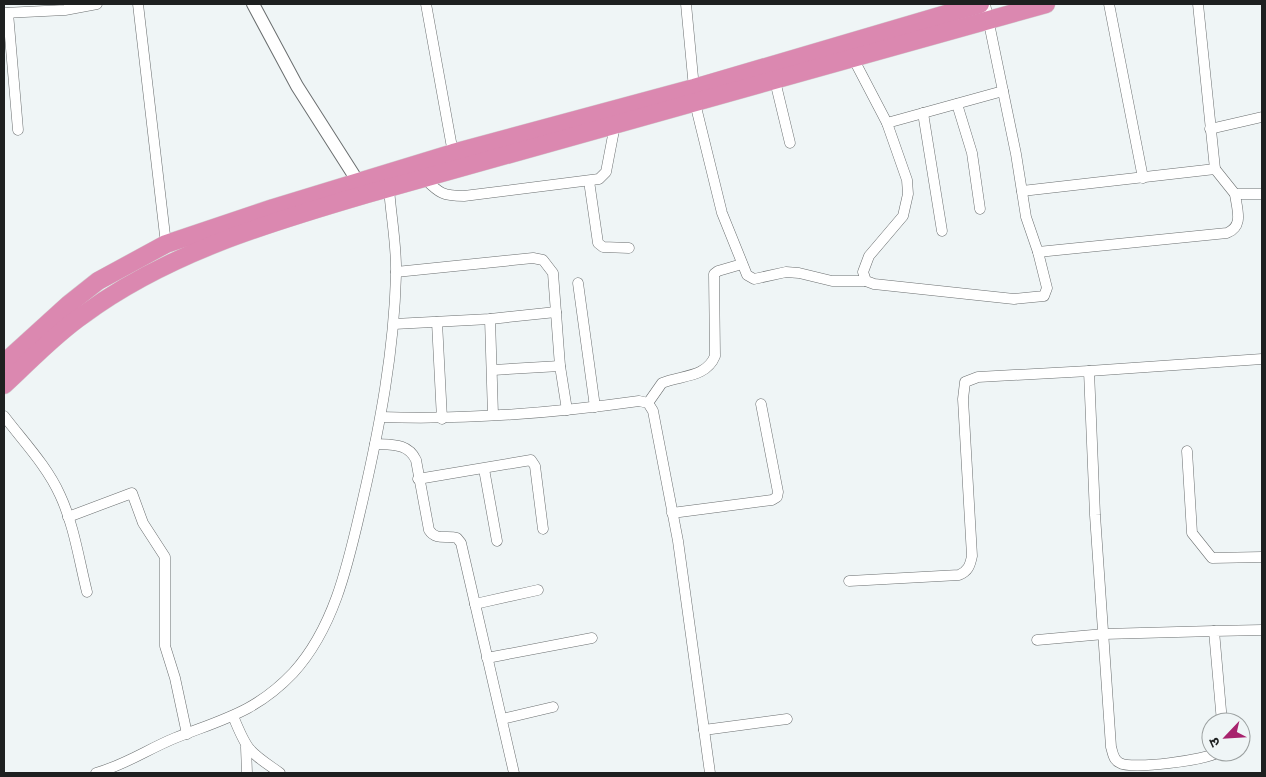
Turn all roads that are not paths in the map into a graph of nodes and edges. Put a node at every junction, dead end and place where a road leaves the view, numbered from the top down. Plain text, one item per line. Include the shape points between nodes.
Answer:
1 (97, 4) edge
2 (138, 4) edge
3 (253, 4) edge
4 (426, 4) edge
5 (686, 4) edge
6 (980, 4) edge
7 (1046, 4) edge
8 (1109, 4) edge
9 (1198, 4) edge
10 (65, 7) edge
11 (986, 12) edge
12 (6, 13) edge
13 (853, 58) junction
14 (775, 81) junction
15 (1003, 90) junction
16 (695, 95) junction
17 (957, 104) junction
18 (923, 113) junction
19 (1262, 117) edge
20 (887, 123) junction
21 (615, 126) junction
22 (1210, 129) junction
23 (18, 130) dead end
24 (790, 143) dead end
25 (453, 153) junction
26 (1215, 170) junction
27 (425, 178) junction
28 (1144, 178) junction
29 (589, 181) junction
30 (363, 188) junction
31 (389, 188) junction
32 (1022, 190) junction
33 (1235, 194) junction
34 (1262, 197) edge
35 (980, 209) dead end
36 (942, 231) dead end
37 (166, 244) junction
38 (629, 248) dead end
39 (1038, 252) junction
40 (742, 264) junction
41 (396, 272) junction
42 (866, 281) junction
43 (578, 283) dead end
44 (556, 312) junction
45 (490, 319) junction
46 (437, 322) junction
47 (394, 324) junction
48 (1262, 360) edge
49 (4, 363) edge
50 (560, 366) junction
51 (492, 370) junction
52 (1089, 371) junction
53 (4, 386) edge
54 (648, 403) junction
55 (761, 404) dead end
56 (595, 407) junction
57 (567, 410) junction
58 (493, 415) junction
59 (4, 416) edge
60 (381, 417) junction
61 (442, 419) junction
62 (376, 444) junction
63 (1187, 451) dead end
64 (484, 469) junction
65 (418, 479) junction
66 (672, 513) junction
67 (68, 517) junction
68 (543, 529) dead end
69 (497, 541) dead end
70 (1262, 557) edge
71 (849, 581) dead end
72 (538, 590) dead end
73 (87, 592) dead end
74 (476, 604) junction
75 (1262, 630) edge
76 (1214, 631) junction
77 (1104, 634) junction
78 (592, 638) dead end
79 (1037, 640) dead end
80 (487, 658) junction
81 (553, 708) dead end
82 (1221, 712) edge
83 (233, 716) junction
84 (502, 719) junction
85 (787, 719) dead end
86 (704, 730) junction
87 (187, 734) junction
88 (246, 747) junction
89 (1201, 758) edge
90 (119, 770) edge
91 (96, 773) edge
92 (247, 773) edge
93 (280, 773) edge
94 (514, 773) edge
95 (710, 773) edge

1 - 10 street
2 - 37 street
3 - 30 street via 297,86
4 - 25 street
5 - 16 street
6 - 16 highway
7 - 11 highway
8 - 28 street
9 - 22 street
10 - 12 street
11 - 13 highway
11 - 15 street
12 - 23 street
13 - 14 highway
13 - 20 street
14 - 16 highway
14 - 24 street
15 - 17 street
15 - 32 street
16 - 21 highway
16 - 25 highway
16 - 40 street via 722,213
17 - 18 street
17 - 35 street via 972,153
18 - 20 street
18 - 36 street
19 - 22 street
20 - 42 street via 907,180 908,194 903,216 869,256 863,272
21 - 27 highway
21 - 29 street via 606,172 599,179
22 - 26 street
25 - 30 highway
26 - 28 street
26 - 33 street
27 - 29 street via 438,192 448,196
27 - 31 highway
28 - 32 street
29 - 38 street via 598,242 604,247
30 - 31 highway
30 - 37 highway
30 - 53 highway via 208,246 133,281 80,316
31 - 41 street
32 - 39 street via 1026,217
33 - 34 street
33 - 39 street via 1239,224 1227,233
37 - 49 highway via 98,282
39 - 42 street via 1047,288 1044,296 1038,298 955,294
40 - 42 street via 747,275 754,279 786,272 832,281
40 - 54 street via 718,271 713,277 715,356 712,364 698,374 662,383
41 - 44 street via 533,258 543,260 553,274
41 - 47 street
43 - 56 street
44 - 45 street
44 - 50 street
45 - 46 street
45 - 51 street
46 - 47 street
46 - 61 street
47 - 60 street
48 - 52 street
50 - 51 street
50 - 57 street
51 - 58 street
52 - 71 street via 978,377 966,382 963,399 970,566 959,575
52 - 77 street
54 - 56 street via 639,401
54 - 66 street via 653,411
55 - 66 street via 778,492 776,497
56 - 57 street
57 - 58 street
58 - 61 street
59 - 67 street via 45,470
60 - 61 street
60 - 62 street
62 - 65 street via 402,446 410,451 416,460
62 - 83 street via 352,547 324,628 294,672 272,693
63 - 70 street via 1192,533 1212,558
64 - 65 street
64 - 68 street via 531,460 535,466
64 - 69 street
65 - 74 street via 429,530 432,535 458,538
66 - 86 street
67 - 73 street
67 - 87 street via 132,493 144,524 165,557 165,646
72 - 74 street
74 - 80 street
75 - 76 street
76 - 77 street
76 - 82 street
77 - 79 street
77 - 89 street via 1114,758 1126,765
78 - 80 street
80 - 84 street
81 - 84 street
83 - 87 street
83 - 88 street
84 - 94 street
85 - 86 street
86 - 95 street
87 - 90 street via 141,754
88 - 92 street
88 - 93 street
90 - 91 street

